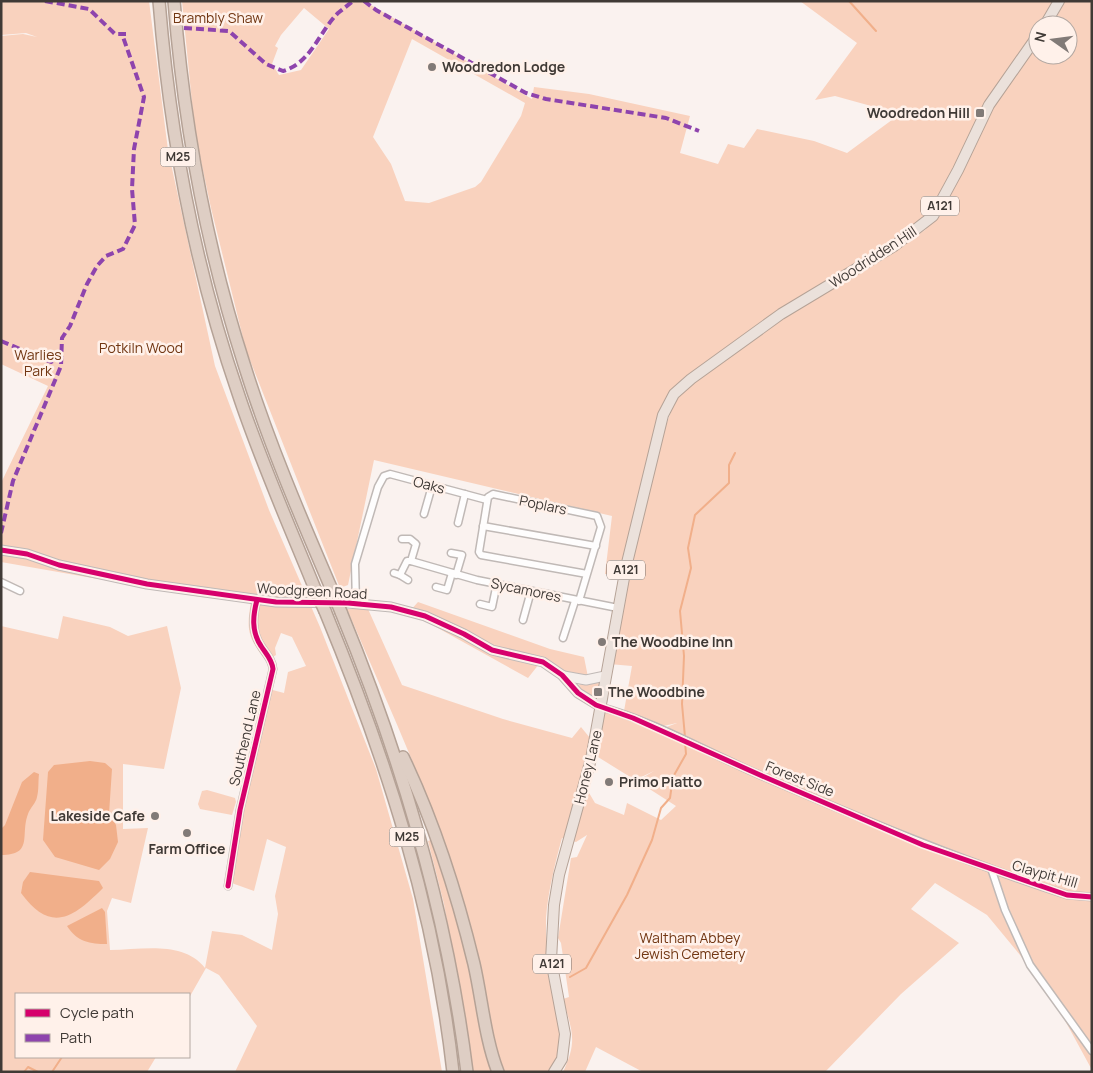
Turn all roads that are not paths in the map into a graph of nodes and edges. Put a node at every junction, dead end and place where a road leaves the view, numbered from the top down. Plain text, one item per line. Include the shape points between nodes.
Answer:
1 (159, 1) edge
2 (174, 1) edge
3 (1059, 1) edge
4 (1051, 15) edge
5 (1028, 49) edge
6 (668, 403) joint
7 (432, 486) junction
8 (465, 494) junction
9 (487, 500) junction
10 (424, 514) dead end
11 (458, 523) dead end
12 (482, 526) junction
13 (402, 539) dead end
14 (596, 546) junction
15 (1, 550) edge
16 (451, 553) dead end
17 (411, 561) junction
18 (454, 574) junction
19 (587, 574) junction
20 (408, 580) dead end
21 (1, 582) edge
22 (497, 583) junction
23 (436, 587) dead end
24 (530, 590) junction
25 (20, 591) dead end
26 (257, 600) junction
27 (577, 601) junction
28 (356, 604) junction
29 (480, 604) dead end
30 (618, 608) junction
31 (523, 620) dead end
32 (564, 638) dead end
33 (562, 675) junction
34 (605, 676) junction
35 (601, 707) junction
36 (385, 724) junction
37 (992, 870) junction
38 (228, 886) dead end
39 (1092, 897) edge
40 (1092, 1051) edge
41 (453, 1072) edge
42 (467, 1072) edge
43 (498, 1072) edge
44 (554, 1072) edge

1 - 41 highway, M25, bridge via 167,86 178,154 208,295 249,424 375,739 411,851 437,966
2 - 36 highway, M25, bridge via 192,151 218,277 261,415
3 - 4 main road
5 - 6 main road, Woodridden Hill / A121 via 989,106 933,216 894,246 754,333 691,379
6 - 30 main road, Honey Lane / A121
7 - 8 street, Oaks
7 - 10 street
7 - 28 street, Oaks via 390,474 384,476 355,564
8 - 9 street, Oaks
8 - 11 street
9 - 12 street
9 - 14 street, Poplars via 493,494 597,516 601,527
12 - 14 street
12 - 19 street via 481,555
13 - 17 street via 410,539 416,544
14 - 19 street
15 - 26 street, Woodgreen Road via 147,584
16 - 18 street via 462,555
17 - 18 street, Sycamores
17 - 20 street via 407,561 397,574
18 - 22 street, Sycamores
18 - 23 street via 448,590
19 - 27 street
21 - 25 street
22 - 24 street, Sycamores
22 - 29 street via 492,607
24 - 27 street, Sycamores
24 - 31 street
26 - 28 street, Woodgreen Road
26 - 38 street, Southend Lane via 253,617 255,629 259,644 272,660 273,669 240,810
27 - 30 street, Sycamores
27 - 32 street
28 - 33 street, Woodgreen Road via 391,607 425,616 492,650 534,659
30 - 34 main road, Honey Lane / A121
33 - 34 street, Woodgreen Road via 575,680
33 - 35 street, Woodgreen Road via 578,693
34 - 35 main road, Honey Lane / A121
35 - 37 street, Forest Side via 924,845
35 - 44 main road, Honey Lane / A121 via 554,905 551,960 565,1034 562,1059
36 - 42 highway, M25 via 414,812 437,899
36 - 43 highway, M25 via 410,773 447,869 474,964
37 - 39 street, Claypit Hill via 1067,895
37 - 40 street via 1005,910 1030,965

